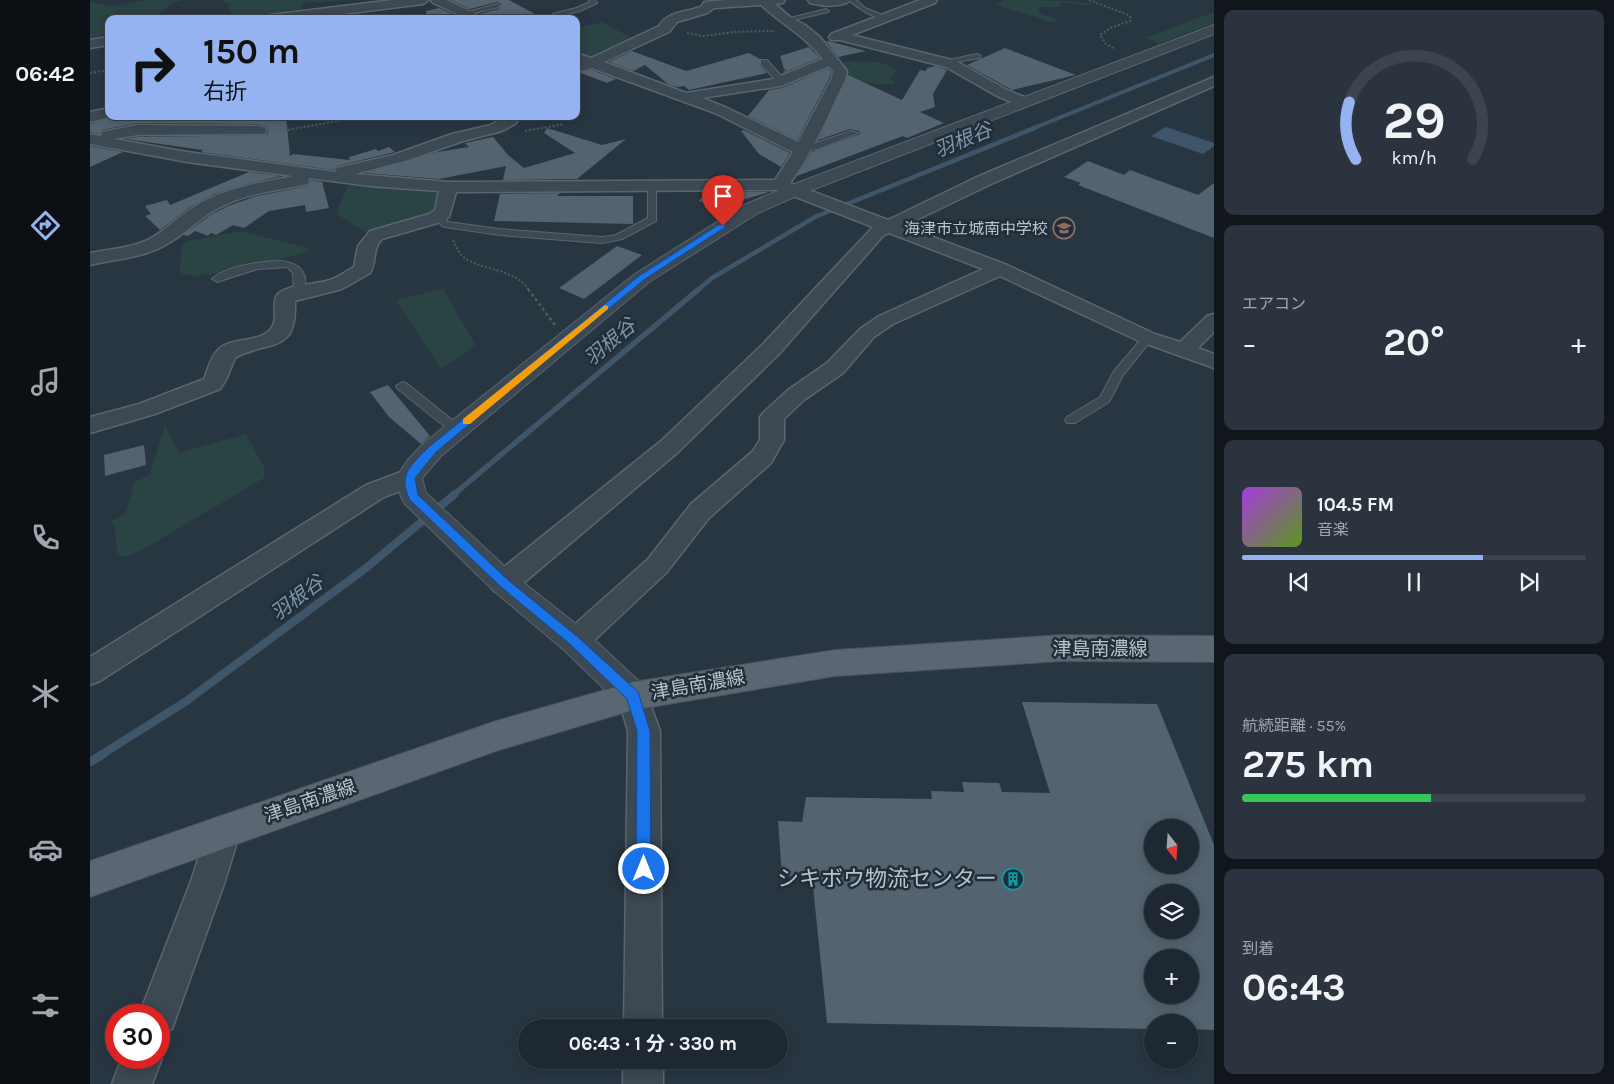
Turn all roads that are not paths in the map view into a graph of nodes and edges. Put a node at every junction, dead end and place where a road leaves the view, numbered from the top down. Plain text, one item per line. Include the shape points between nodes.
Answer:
1 (423, 0) edge
2 (437, 0) edge
3 (592, 0) edge
4 (763, 0) edge
5 (778, 0) edge
6 (814, 0) edge
7 (845, 0) edge
8 (852, 0) edge
9 (931, 0) edge
10 (358, 4) edge
11 (497, 6) dead end
12 (826, 11) dead end
13 (467, 13) junction
14 (556, 14) dead end
15 (317, 15) edge
16 (471, 15) edge
17 (886, 18) junction
18 (791, 23) junction
19 (1214, 28) edge
20 (840, 36) junction
21 (815, 40) junction
22 (105, 42) edge
23 (90, 44) edge
24 (977, 56) dead end
25 (580, 58) edge
26 (832, 60) junction
27 (591, 62) junction
28 (764, 62) dead end
29 (943, 62) junction
30 (580, 69) edge
31 (781, 81) junction
32 (1214, 81) edge
33 (687, 98) junction
34 (1024, 102) junction
35 (105, 114) edge
36 (90, 117) edge
37 (511, 120) edge
38 (259, 131) road end
39 (854, 133) dead end
40 (90, 139) edge
41 (802, 149) junction
42 (327, 176) junction
43 (652, 184) junction
44 (450, 187) junction
45 (792, 190) junction
46 (442, 220) junction
47 (877, 223) junction
48 (90, 259) edge
49 (1000, 269) junction
50 (217, 279) dead end
51 (299, 291) junction
52 (1214, 320) edge
53 (1148, 338) junction
54 (1183, 351) junction
55 (1214, 361) edge
56 (402, 386) dead end
57 (1071, 420) dead end
58 (90, 426) edge
59 (456, 430) junction
60 (411, 488) junction
61 (504, 583) junction
62 (575, 641) junction
63 (1214, 649) edge
64 (90, 672) edge
65 (633, 696) junction
66 (223, 832) junction
67 (90, 879) edge
68 (162, 1004) edge
69 (643, 1019) edge
70 (138, 1069) edge
71 (643, 1069) edge
72 (132, 1084) edge
73 (643, 1084) edge

1 - 10 street
2 - 13 street
3 - 14 lane via 594,3 578,10
4 - 5 street
4 - 18 street
4 - 27 street via 708,5 703,11 676,17 667,22 664,29
6 - 7 street
8 - 17 lane via 863,9
9 - 17 street
10 - 15 street
11 - 13 lane
12 - 18 lane
13 - 16 street
17 - 20 street
18 - 21 street
19 - 34 street
20 - 21 street
20 - 29 street
21 - 26 street
22 - 23 street
24 - 29 lane
25 - 27 street
26 - 31 street
26 - 41 street via 840,71 839,78
27 - 30 street
27 - 33 street
28 - 31 lane
29 - 34 street
31 - 33 street
32 - 47 street
33 - 41 street
34 - 45 street
35 - 36 street
37 - 42 street via 496,128 458,137 399,158
38 - 40 street via 138,130
39 - 41 lane
40 - 42 street via 187,157
41 - 45 street via 790,171
42 - 44 street
42 - 48 street via 267,186 232,196 197,212 168,237 146,247
43 - 44 street
43 - 45 street
43 - 46 lane via 653,219 619,238 602,240 499,232
44 - 46 street
45 - 47 street
45 - 59 street via 751,209 642,278
46 - 51 street via 376,235 364,249 363,269 334,285
47 - 49 street
47 - 61 street via 877,232 772,349 670,447
49 - 53 street
49 - 62 street via 886,320 867,333 835,368 796,395 772,417 772,440 762,457 700,511 657,566
50 - 51 lane via 226,273 279,263 297,270
51 - 58 street via 285,298 284,326 274,337 225,354 212,384
52 - 54 street
53 - 54 street
53 - 57 lane via 1118,374 1104,399
54 - 55 street
56 - 59 lane
59 - 60 street via 416,467
60 - 61 street
60 - 64 street via 375,491
61 - 62 street
62 - 65 street
63 - 65 main road, 津島南濃線 via 1062,648 835,662
65 - 66 main road, 津島南濃線 via 496,736
65 - 69 street via 644,731
66 - 67 main road, 津島南濃線
66 - 68 street
70 - 72 street
71 - 73 street

